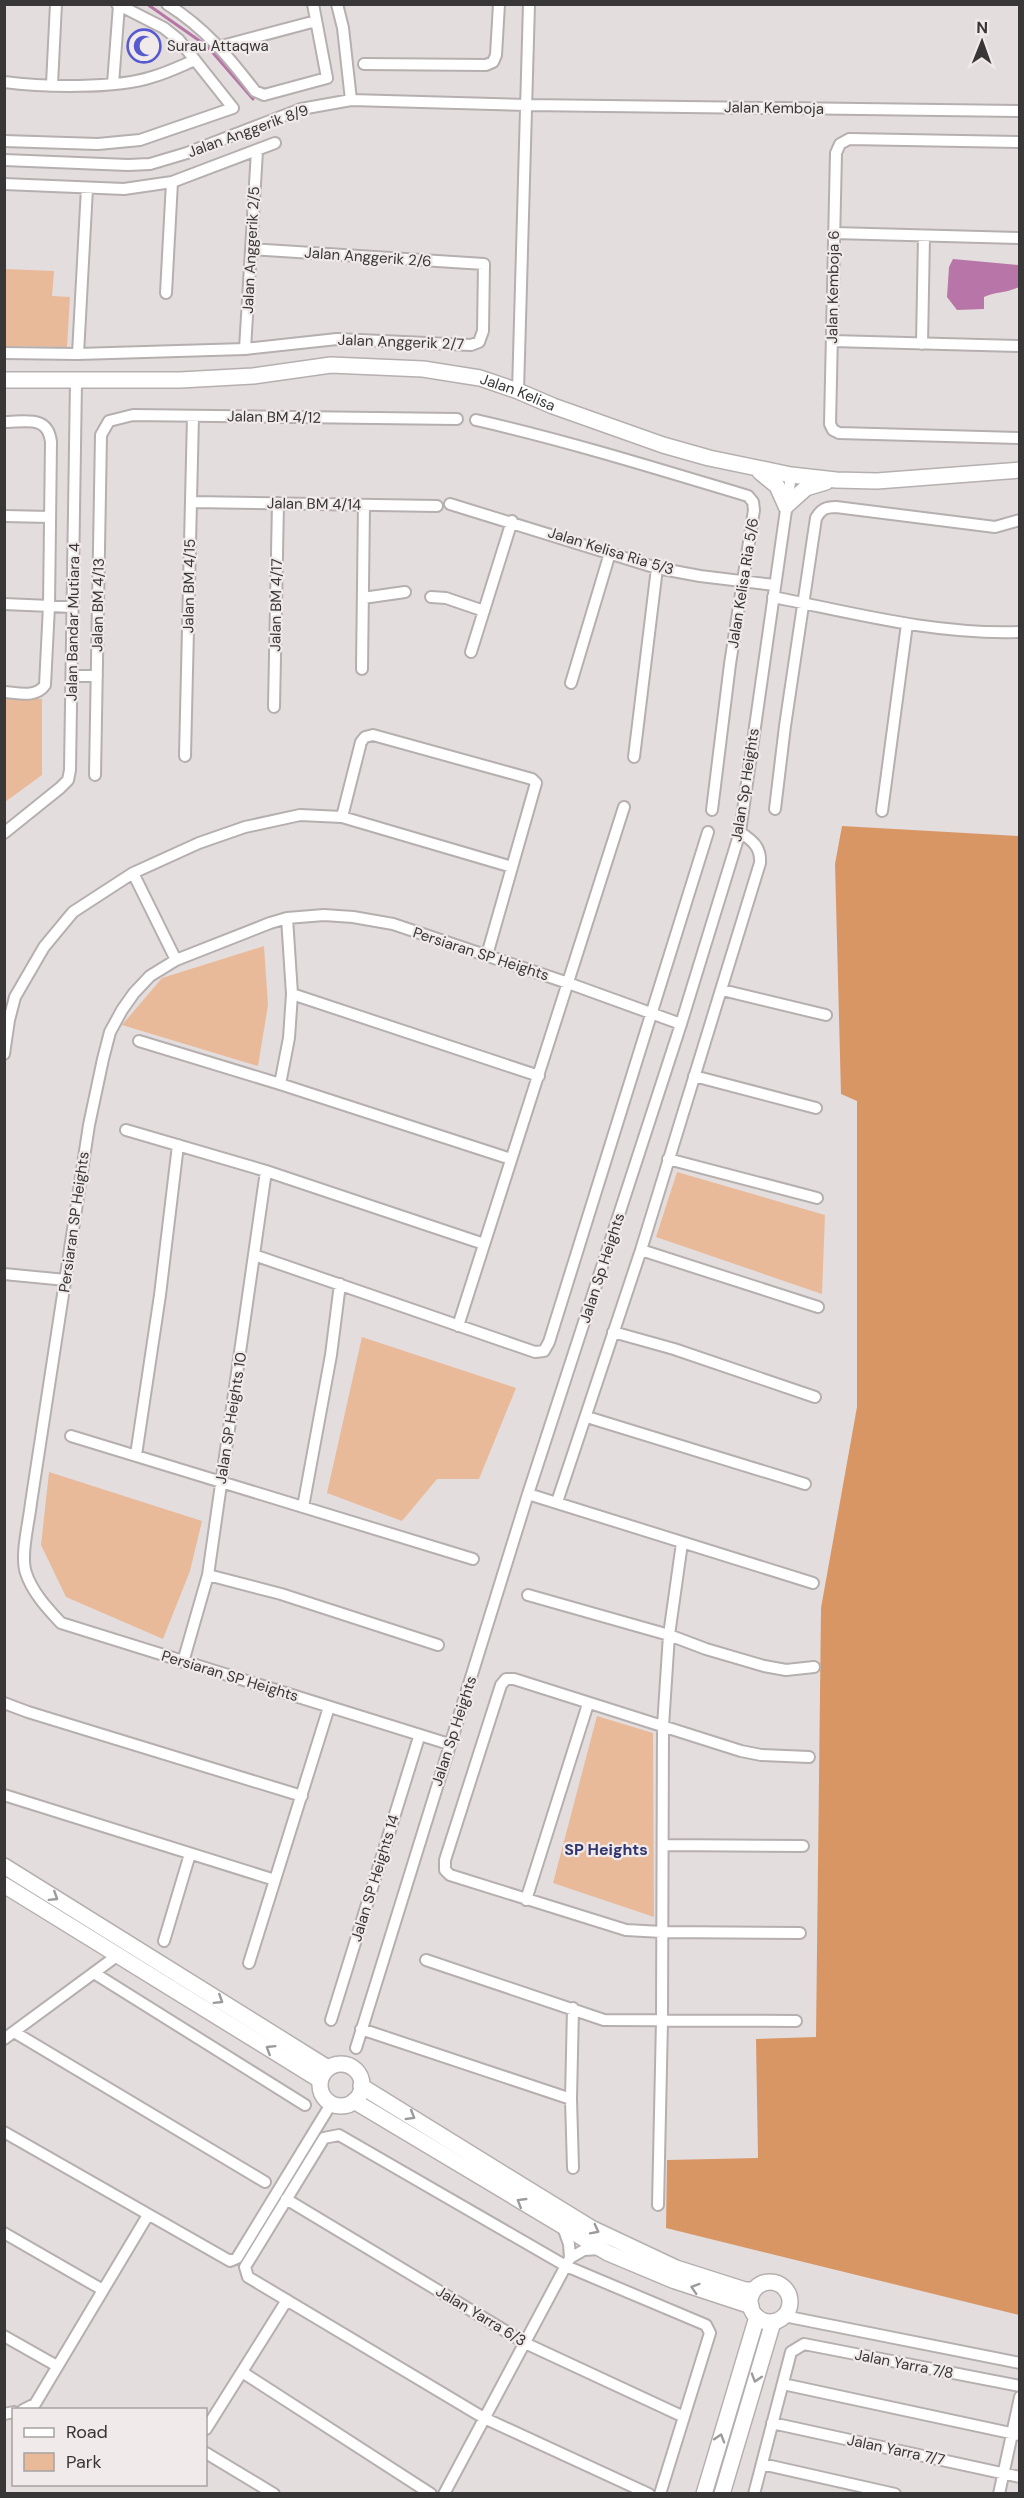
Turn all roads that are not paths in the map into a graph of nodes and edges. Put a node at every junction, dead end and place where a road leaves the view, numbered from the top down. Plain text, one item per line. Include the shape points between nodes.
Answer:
1 (56, 4) edge
2 (167, 4) edge
3 (313, 4) edge
4 (337, 4) edge
5 (499, 4) edge
6 (529, 4) edge
7 (118, 5) edge
8 (316, 21) junction
9 (218, 47) junction
10 (195, 60) junction
11 (364, 64) dead end
12 (4, 82) edge
13 (52, 84) junction
14 (113, 84) junction
15 (351, 100) junction
16 (528, 105) junction
17 (1020, 111) edge
18 (4, 141) edge
19 (1020, 142) edge
20 (275, 143) dead end
21 (257, 151) junction
22 (4, 160) edge
23 (172, 182) junction
24 (4, 184) edge
25 (87, 188) junction
26 (834, 233) junction
27 (924, 236) junction
28 (1020, 238) edge
29 (251, 249) junction
30 (484, 264) joint
31 (166, 292) dead end
32 (832, 341) junction
33 (922, 344) junction
34 (1020, 346) edge
35 (245, 349) junction
36 (4, 353) edge
37 (78, 354) junction
38 (4, 380) edge
39 (76, 382) junction
40 (518, 390) junction
41 (193, 416) junction
42 (457, 419) dead end
43 (476, 420) dead end
44 (4, 422) edge
45 (101, 435) joint
46 (1020, 438) edge
47 (755, 469) junction
48 (1020, 470) edge
49 (791, 475) junction
50 (836, 480) junction
51 (191, 502) junction
52 (278, 503) junction
53 (450, 504) dead end
54 (364, 505) junction
55 (438, 506) dead end
56 (786, 506) junction
57 (4, 516) edge
58 (50, 517) junction
59 (1020, 520) edge
60 (512, 521) junction
61 (610, 553) junction
62 (657, 568) junction
63 (743, 582) junction
64 (774, 585) junction
65 (405, 592) dead end
66 (431, 597) dead end
67 (773, 597) junction
68 (363, 598) junction
69 (4, 604) edge
70 (804, 604) junction
71 (49, 606) junction
72 (74, 607) junction
73 (484, 610) junction
74 (907, 624) junction
75 (1020, 632) edge
76 (471, 652) dead end
77 (362, 669) dead end
78 (73, 676) junction
79 (96, 676) junction
80 (571, 683) dead end
81 (4, 692) edge
82 (274, 707) dead end
83 (185, 756) dead end
84 (634, 757) dead end
85 (95, 775) dead end
86 (624, 807) dead end
87 (776, 809) dead end
88 (712, 810) dead end
89 (882, 811) dead end
90 (342, 817) junction
91 (708, 832) dead end
92 (741, 832) junction
93 (4, 833) edge
94 (512, 867) junction
95 (133, 873) junction
96 (287, 918) junction
97 (487, 955) junction
98 (176, 960) junction
99 (568, 983) junction
100 (722, 990) junction
101 (292, 994) junction
102 (650, 1013) junction
103 (826, 1016) dead end
104 (681, 1024) junction
105 (139, 1041) dead end
106 (4, 1054) edge
107 (538, 1076) junction
108 (694, 1076) junction
109 (280, 1084) junction
110 (816, 1108) dead end
111 (126, 1130) dead end
112 (178, 1144) junction
113 (668, 1159) junction
114 (511, 1160) junction
115 (266, 1171) junction
116 (817, 1198) dead end
117 (484, 1244) junction
118 (640, 1250) junction
119 (254, 1255) junction
120 (4, 1274) edge
121 (66, 1280) junction
122 (340, 1284) junction
123 (818, 1307) dead end
124 (458, 1326) junction
125 (613, 1332) junction
126 (815, 1397) dead end
127 (587, 1417) junction
128 (71, 1437) dead end
129 (136, 1455) junction
130 (221, 1481) junction
131 (805, 1484) dead end
132 (528, 1494) junction
133 (557, 1502) junction
134 (303, 1507) junction
135 (682, 1543) junction
136 (473, 1559) dead end
137 (208, 1575) junction
138 (813, 1583) dead end
139 (528, 1594) dead end
140 (669, 1635) junction
141 (438, 1645) dead end
142 (183, 1662) junction
143 (814, 1667) dead end
144 (4, 1703) edge
145 (588, 1704) junction
146 (329, 1707) junction
147 (663, 1726) junction
148 (418, 1737) junction
149 (449, 1744) junction
150 (809, 1757) dead end
151 (4, 1795) edge
152 (302, 1796) junction
153 (663, 1845) junction
154 (803, 1846) dead end
155 (190, 1854) junction
156 (4, 1866) edge
157 (275, 1880) junction
158 (4, 1885) edge
159 (526, 1900) junction
160 (662, 1932) junction
161 (800, 1933) dead end
162 (164, 1941) dead end
163 (118, 1955) junction
164 (426, 1960) dead end
165 (249, 1963) dead end
166 (94, 1973) junction
167 (573, 2008) junction
168 (331, 2020) dead end
169 (796, 2020) dead end
170 (662, 2021) junction
171 (361, 2028) junction
172 (9, 2035) edge
173 (356, 2048) dead end
174 (324, 2074) junction
175 (362, 2086) junction
176 (571, 2098) junction
177 (354, 2101) junction
178 (331, 2104) junction
179 (305, 2105) dead end
180 (4, 2132) edge
181 (573, 2168) dead end
182 (265, 2182) dead end
183 (286, 2199) junction
184 (658, 2205) dead end
185 (148, 2216) junction
186 (563, 2228) junction
187 (4, 2233) edge
188 (602, 2249) junction
189 (568, 2262) junction
190 (103, 2290) junction
191 (753, 2290) junction
192 (287, 2300) junction
193 (754, 2312) junction
194 (778, 2319) junction
195 (4, 2336) edge
196 (524, 2343) junction
197 (1020, 2363) edge
198 (57, 2366) junction
199 (242, 2372) junction
200 (783, 2384) junction
201 (1020, 2386) edge
202 (1020, 2397) edge
203 (25, 2408) edge
204 (684, 2417) junction
205 (484, 2418) junction
206 (772, 2423) junction
207 (207, 2427) edge
208 (1016, 2434) edge
209 (207, 2454) edge
210 (762, 2464) junction
211 (1003, 2474) junction
212 (1020, 2477) edge
213 (274, 2493) edge
214 (431, 2493) edge
215 (444, 2493) edge
216 (649, 2493) edge
217 (660, 2493) edge
218 (704, 2493) edge
219 (722, 2493) edge
220 (754, 2493) edge
221 (895, 2493) edge
222 (999, 2493) edge

1 - 13 street
2 - 9 street via 192,20
3 - 8 street
4 - 15 street
5 - 11 street via 493,62
6 - 16 street
7 - 10 street via 172,34
7 - 14 street
8 - 9 street
8 - 9 street via 327,74 324,80 264,94 255,91
10 - 14 street via 151,78
10 - 18 street via 233,108 140,140 98,144
12 - 13 street
13 - 14 street
15 - 16 street, Jalan Anggerik 8/9
15 - 22 street, Jalan Anggerik 8/9 via 301,109 150,164
16 - 17 street, Jalan Kemboja
16 - 40 street
19 - 26 street, Jalan Kemboja 6 via 849,139 840,144 836,153
20 - 21 street
21 - 23 street
21 - 29 street, Jalan Anggerik 2/5
23 - 25 street via 124,189
23 - 31 street
24 - 25 street
25 - 37 street
26 - 27 street
26 - 32 street, Jalan Kemboja 6
27 - 28 street
27 - 33 street
29 - 30 street, Jalan Anggerik 2/6
29 - 35 street, Jalan Anggerik 2/5
30 - 35 street, Jalan Anggerik 2/7 via 483,331 479,342 471,345 337,339
32 - 33 street
32 - 46 street, Jalan Kemboja 6 via 833,430
33 - 34 street
35 - 37 street
36 - 37 street
38 - 39 street, Jalan Kelisa
39 - 40 street, Jalan Kelisa via 219,379 310,367 357,366 451,373
39 - 72 street, Jalan Bandar Mutiara 4
40 - 47 street, Jalan Kelisa via 663,445
41 - 42 street, Jalan BM 4/12
41 - 45 street, Jalan BM 4/12 via 121,416 109,421
41 - 51 street, Jalan BM 4/15
43 - 63 street, Jalan Kelisa Ria 5/6 via 748,496 754,510
44 - 58 street via 38,422 50,431
45 - 79 street, Jalan BM 4/13
47 - 49 street, Jalan Kelisa
47 - 56 street via 777,486
48 - 50 street, Jalan Kelisa via 910,480
49 - 50 street, Jalan Kelisa
49 - 56 street, Jalan Sp Heights
50 - 56 street via 806,488
51 - 52 street, Jalan BM 4/14
51 - 83 street, Jalan BM 4/15
52 - 54 street, Jalan BM 4/14
52 - 82 street, Jalan BM 4/17
53 - 60 street, Jalan Kelisa Ria 5/3
54 - 55 street, Jalan BM 4/14
54 - 68 street
56 - 64 street, Jalan Sp Heights
57 - 58 street
58 - 71 street
59 - 70 street via 996,527 827,507 816,518
60 - 61 street, Jalan Kelisa Ria 5/3
60 - 73 street
61 - 62 street, Jalan Kelisa Ria 5/3
61 - 80 street
62 - 63 street, Jalan Kelisa Ria 5/3
62 - 84 street
63 - 64 street, Jalan Kelisa Ria 5/3
63 - 88 street, Jalan Kelisa Ria 5/6
64 - 67 street, Jalan Sp Heights
65 - 68 street
66 - 73 street
67 - 70 street
67 - 92 street, Jalan Sp Heights
68 - 77 street
69 - 71 street
70 - 74 street
70 - 87 street
71 - 72 street
71 - 81 street via 45,685 33,693
72 - 78 street, Jalan Bandar Mutiara 4
73 - 76 street
74 - 75 street
74 - 89 street
78 - 79 street
78 - 93 street, Jalan Bandar Mutiara 4 via 68,780
79 - 85 street, Jalan BM 4/13
86 - 99 street
90 - 94 street
90 - 94 street via 361,742 373,735 532,779 535,788
90 - 95 street via 300,815 245,827
91 - 102 street
92 - 100 street via 757,845 760,863
92 - 104 street, Jalan Sp Heights
94 - 97 street
95 - 98 street
95 - 106 street via 73,912 44,947 15,997
96 - 97 street, Persiaran SP Heights via 352,916 393,924
96 - 98 street, Persiaran SP Heights
96 - 101 street
97 - 99 street, Persiaran SP Heights
98 - 121 street, Persiaran SP Heights via 150,976 134,993 110,1032 88,1125
99 - 102 street, Persiaran SP Heights
99 - 107 street
100 - 103 street
100 - 108 street
101 - 107 street
101 - 109 street
102 - 104 street, Persiaran SP Heights
102 - 124 street via 544,1351 535,1352
104 - 132 street, Jalan Sp Heights
105 - 109 street
107 - 114 street
108 - 110 street
108 - 113 street
109 - 114 street
111 - 112 street
112 - 115 street
112 - 129 street
113 - 116 street
113 - 118 street
114 - 117 street
115 - 117 street
115 - 119 street, Jalan SP Heights 10
117 - 124 street
118 - 123 street
118 - 125 street
119 - 122 street
119 - 130 street, Jalan SP Heights 10
120 - 121 street
121 - 142 street, Persiaran SP Heights via 31,1503 26,1573 61,1623
122 - 124 street
122 - 134 street
125 - 126 street
125 - 127 street
127 - 131 street
127 - 133 street
128 - 129 street
129 - 130 street
130 - 134 street
130 - 137 street, Jalan SP Heights 10
132 - 133 street
132 - 149 street, Jalan Sp Heights
133 - 135 street
134 - 136 street
135 - 138 street
135 - 140 street
137 - 141 street via 281,1594
137 - 142 street, Jalan SP Heights 10
139 - 140 street
140 - 143 street via 764,1666 786,1670
140 - 147 street
142 - 146 street, Persiaran SP Heights
144 - 152 street
145 - 147 street
145 - 159 street
145 - 159 street via 506,1679 451,1839 445,1860 445,1870 450,1875
146 - 148 street, Persiaran SP Heights
146 - 152 street
147 - 150 street via 741,1751
147 - 153 street
148 - 149 street, Persiaran SP Heights
148 - 168 street, Jalan SP Heights 14
149 - 171 street, Jalan Sp Heights
151 - 155 street
152 - 157 street
153 - 154 street
153 - 160 street
155 - 157 street
155 - 162 street
156 -> 174 street
157 - 165 street
158 - 163 street
159 - 160 street via 626,1930
160 - 161 street
160 - 170 street
163 - 166 street
174 -> 163 street
164 - 167 street
166 - 172 street
166 - 179 street
167 - 170 street via 604,2020
167 - 176 street
169 - 170 street
170 - 184 street
171 - 173 street, Jalan Sp Heights
171 - 176 street
172 - 182 street
174 - 175 street via 334,2065 349,2066 360,2076
174 - 178 street via 321,2093
175 - 177 street
175 -> 191 street via 591,2228 676,2268
176 - 181 street
177 - 178 street via 342,2106
186 -> 177 street
178 - 185 street via 237,2258 222,2258
180 - 185 street
183 - 189 street via 324,2139 339,2135
183 - 192 street via 245,2267 248,2277
183 - 196 street, Jalan Yarra 6/3
185 - 190 street
186 - 188 street
186 - 189 street via 569,2244
187 - 190 street
188 - 189 street via 584,2250
193 -> 188 street
189 - 196 street
189 - 204 street via 706,2325 710,2333
190 - 198 street
191 - 193 street
191 - 194 street via 764,2283 782,2287 790,2304
192 - 199 street
192 - 205 street
193 - 194 street
218 -> 193 street
194 - 197 street
194 -> 219 street
195 - 198 street
196 - 204 street, Jalan Yarra 6/3
196 - 205 street
198 - 203 street via 35,2404
199 - 207 street
199 - 214 street
200 - 201 street, Jalan Yarra 7/8 via 791,2352 804,2344
200 - 206 street
200 - 208 street
202 - 208 street
204 - 217 street
205 - 215 street
205 - 216 street
206 - 210 street
206 - 211 street, Jalan Yarra 7/7
208 - 211 street
209 - 213 street
210 - 220 street
210 - 221 street
211 - 212 street, Jalan Yarra 7/7
211 - 222 street

